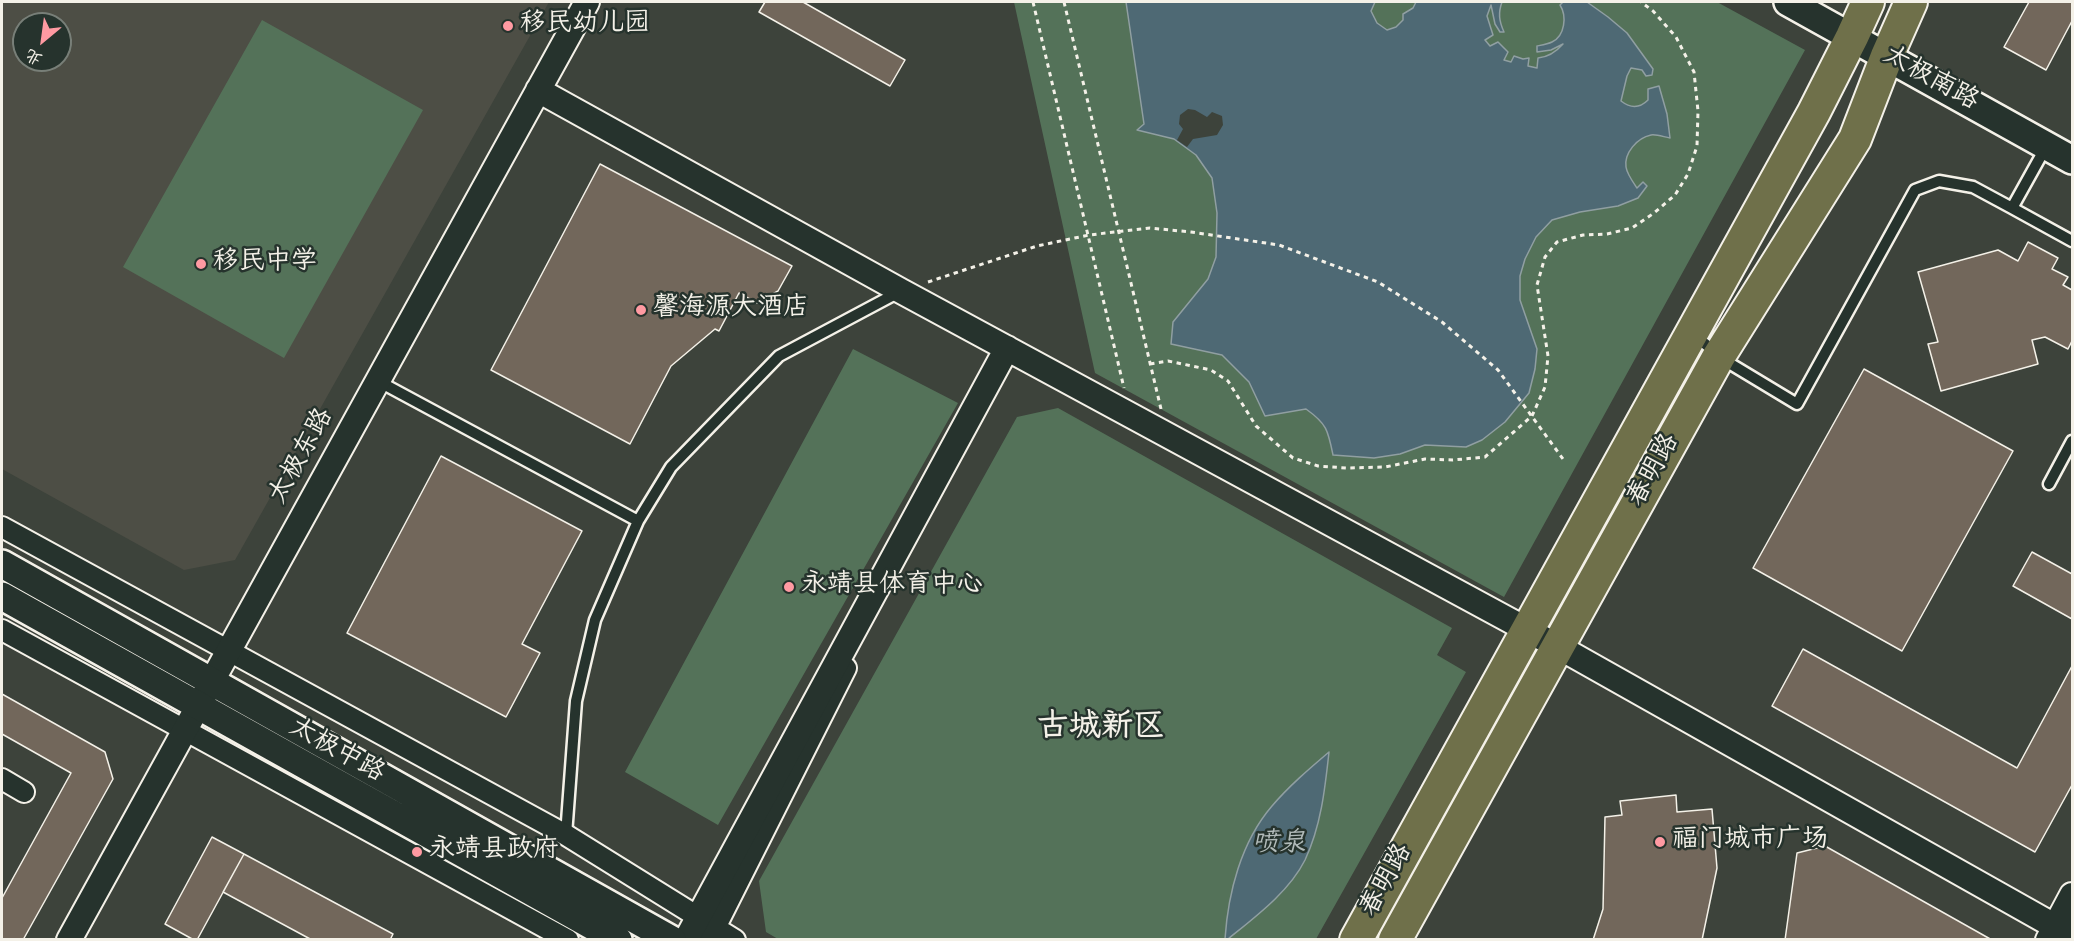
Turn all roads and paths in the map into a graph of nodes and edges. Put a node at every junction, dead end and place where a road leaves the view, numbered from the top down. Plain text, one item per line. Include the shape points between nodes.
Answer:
1 (587, 2) edge
2 (1034, 2) edge
3 (1064, 2) edge
4 (1641, 2) edge
5 (1788, 2) edge
6 (1868, 2) edge
7 (1911, 2) edge
8 (1852, 37) junction
9 (1887, 56) junction
10 (538, 90) junction
11 (2047, 145) junction
12 (2073, 160) edge
13 (2013, 208) junction
14 (1119, 232) junction
15 (1089, 235) junction
16 (2073, 241) edge
17 (901, 291) junction
18 (1691, 333) junction
19 (1007, 348) junction
20 (1719, 356) junction
21 (1150, 364) junction
22 (377, 381) junction
23 (1130, 415) junction
24 (1532, 416) junction
25 (1167, 434) junction
26 (2073, 441) edge
27 (1563, 459) dead end
28 (2049, 484) dead end
29 (638, 520) junction
30 (2, 527) edge
31 (2, 564) edge
32 (2, 596) edge
33 (1527, 629) junction
34 (2, 630) edge
35 (1557, 646) junction
36 (228, 653) junction
37 (205, 694) junction
38 (185, 732) junction
39 (2, 779) edge
40 (24, 792) dead end
41 (566, 836) junction
42 (2073, 895) edge
43 (702, 928) edge
44 (2059, 934) edge
45 (69, 939) edge
46 (568, 939) edge
47 (618, 939) edge
48 (672, 939) edge
49 (686, 939) edge
50 (735, 939) edge
51 (1356, 939) edge
52 (1395, 939) edge

1 - 10 street, 太极东路
2 - 15 path
3 - 14 path
4 - 24 path via 1676,37 1694,72 1697,146 1688,174 1675,195 1654,213 1632,228 1557,242 1545,257 1537,285 1548,356 1545,387
5 - 8 main road, 太极南路
6 - 8 main road, 春明路
7 - 9 main road, 春明路
8 - 9 main road, 太极南路
8 - 18 main road, 春明路
9 - 11 main road, 太极南路
9 - 20 main road, 春明路 via 1855,139
10 - 17 street
10 - 22 street, 太极东路
11 - 12 main road, 太极南路
11 - 13 lane
13 - 16 lane
13 - 20 lane via 1973,187 1939,181 1915,190 1797,404
14 - 15 path
14 - 21 path
14 - 24 path via 1150,228 1279,245 1378,282 1442,322 1498,370
15 - 17 path via 1037,246
15 - 23 path
17 - 19 street
17 - 29 lane via 779,356 671,467
18 - 20 lane
18 - 33 main road, 春明路
19 - 23 street
19 - 43 street
20 - 35 main road, 春明路
21 - 24 path via 1168,361 1211,370 1228,381 1256,426 1293,458 1318,466 1385,467 1425,459 1485,457
21 - 25 path
22 - 29 lane
22 - 36 street, 太极东路
23 - 25 street
24 - 27 path
25 - 33 street
26 - 28 lane
29 - 41 lane via 595,620 576,701
30 - 36 street
31 - 37 main road, 太极中路
32 - 37 main road, 太极中路
33 - 35 street
33 - 51 main road, 春明路
34 - 38 street
35 - 44 street
35 - 52 main road, 春明路
36 - 37 street, 太极东路
36 - 41 street
37 - 38 street, 太极东路
37 - 47 main road, 太极中路
37 - 48 main road, 太极中路
38 - 45 street, 太极东路
38 - 46 street
39 - 40 street
41 - 43 street
42 - 44 street
43 - 49 street
43 - 50 street

